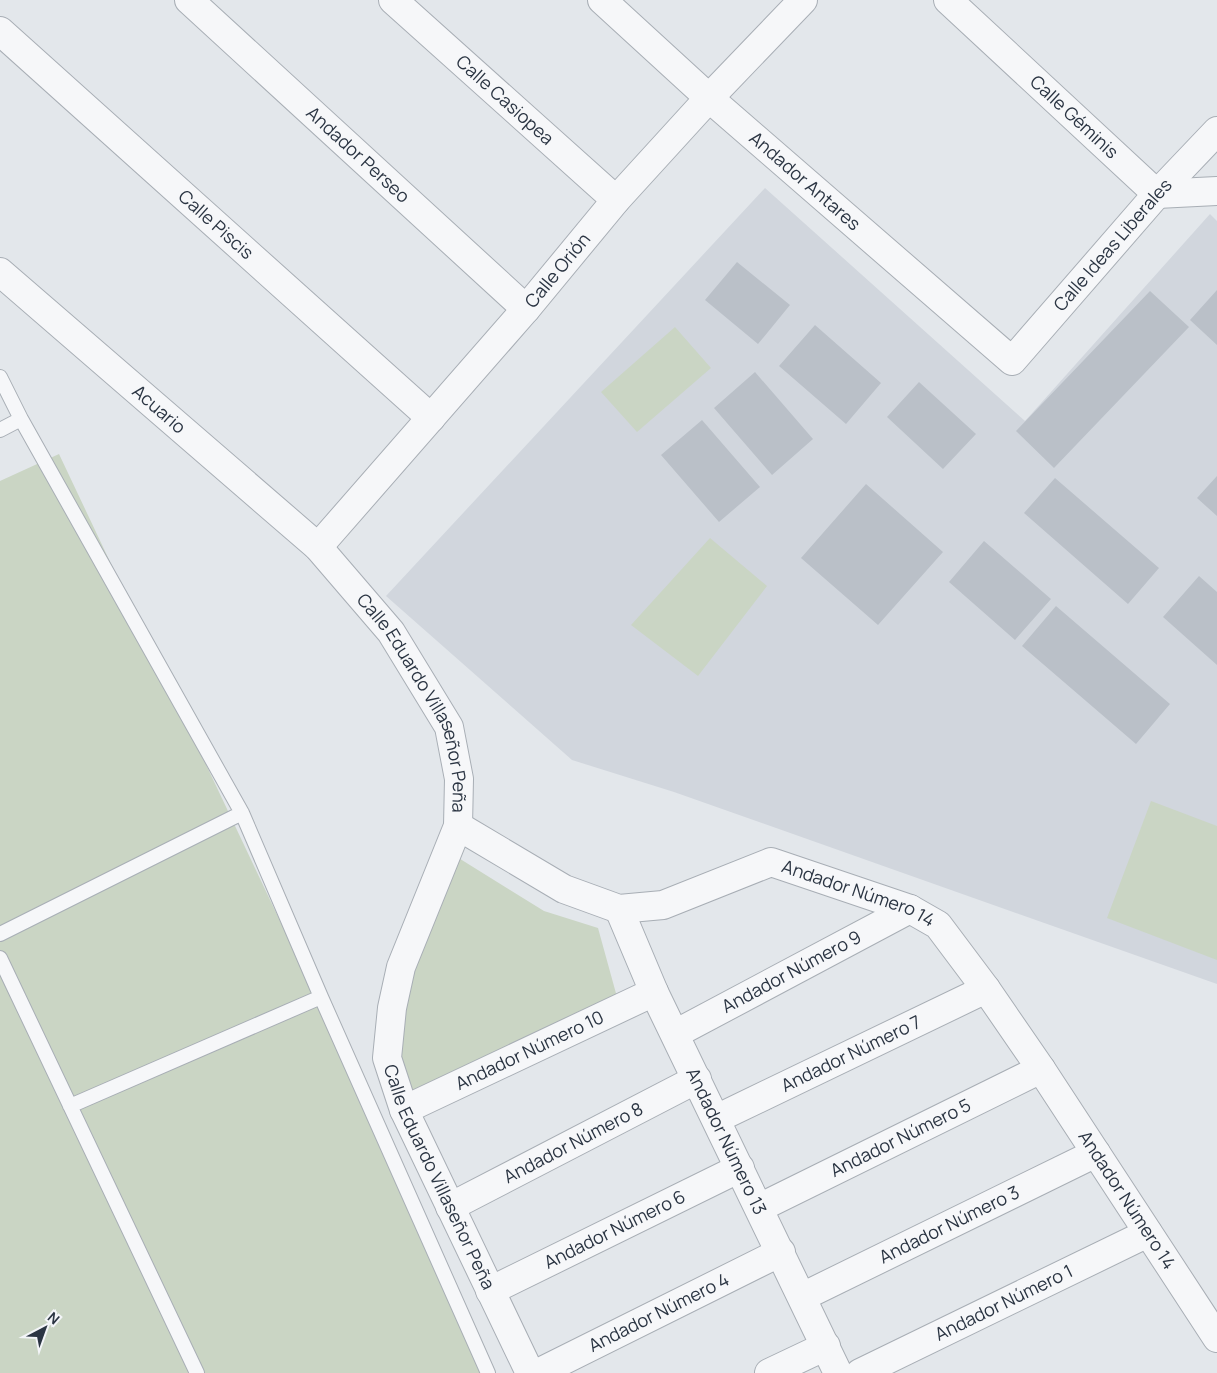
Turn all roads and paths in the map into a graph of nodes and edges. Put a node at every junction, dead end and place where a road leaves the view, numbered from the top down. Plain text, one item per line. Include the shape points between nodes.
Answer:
1 (189, 0) edge
2 (393, 0) edge
3 (602, 0) edge
4 (803, 0) edge
5 (948, 1) edge
6 (0, 31) edge
7 (709, 98) junction
8 (1217, 131) edge
9 (1217, 191) edge
10 (1156, 194) junction
11 (616, 200) junction
12 (0, 272) edge
13 (526, 309) junction
14 (1012, 361) joint
15 (0, 377) edge
16 (431, 418) junction
17 (21, 420) junction
18 (0, 430) edge
19 (318, 546) junction
20 (242, 813) junction
21 (458, 826) junction
22 (619, 909) junction
23 (910, 909) junction
24 (0, 934) edge
25 (0, 958) edge
26 (986, 989) junction
27 (654, 992) junction
28 (321, 997) junction
29 (675, 1034) junction
30 (1040, 1069) junction
31 (697, 1079) junction
32 (70, 1106) junction
33 (404, 1110) junction
34 (716, 1119) junction
35 (1096, 1153) junction
36 (740, 1168) junction
37 (450, 1207) junction
38 (759, 1208) junction
39 (1148, 1232) junction
40 (780, 1252) junction
41 (490, 1290) junction
42 (802, 1298) junction
43 (1217, 1338) edge
44 (826, 1346) junction
45 (197, 1373) edge
46 (488, 1373) edge
47 (530, 1373) edge
48 (538, 1373) edge
49 (769, 1373) edge
50 (838, 1373) edge
51 (860, 1373) edge

1 - 13 street, Andador Perseo
2 - 11 street, Calle Casiopea
3 - 7 street, Andador Antares
4 - 7 street, Calle Orión
5 - 10 street, Calle Géminis
6 - 16 street, Calle Piscis
7 - 11 street, Calle Orión
7 - 14 street, Andador Antares
8 - 10 street, Calle Ideas Liberales
9 - 10 street
10 - 14 street, Calle Ideas Liberales
11 - 13 street, Calle Orión
12 - 19 street, Acuario
13 - 16 street, Calle Orión
15 - 17 lane
16 - 19 street, Calle Orión
17 - 18 lane
17 - 20 lane
19 - 21 street, Calle Eduardo Villaseñor Peña via 391,632 449,727 459,779
20 - 24 lane
20 - 28 lane
21 - 22 street, Andador Número 14 via 564,889
21 - 33 street, Calle Eduardo Villaseñor Peña via 401,967 392,1008 386,1058
22 - 23 street, Andador Número 14 via 663,905 771,862
22 - 27 street, Andador Número 13
23 - 26 street, Andador Número 14 via 938,925
23 - 29 street, Andador Número 9
25 - 32 lane
26 - 30 street, Andador Número 14
26 - 34 street, Andador Número 7
27 - 29 street, Andador Número 13
27 - 33 street, Andador Número 10
28 - 32 lane
28 - 46 lane
29 - 31 street, Andador Número 13
30 - 35 street, Andador Número 14
30 - 38 street, Andador Número 5
31 - 34 street, Andador Número 13
31 - 37 street, Andador Número 8
32 - 45 lane
33 - 37 street, Calle Eduardo Villaseñor Peña
34 - 36 street, Andador Número 13
35 - 39 street, Andador Número 14
35 - 42 street, Andador Número 3
36 - 38 street, Andador Número 13
36 - 41 street, Andador Número 6
37 - 41 street, Calle Eduardo Villaseñor Peña
38 - 40 street, Andador Número 13
39 - 43 street, Andador Número 14
39 - 51 street, Andador Número 1
40 - 42 street, Andador Número 13
40 - 48 street, Andador Número 4
41 - 47 street, Calle Eduardo Villaseñor Peña
42 - 44 street, Andador Número 13
44 - 49 street
44 - 50 street, Andador Número 13

